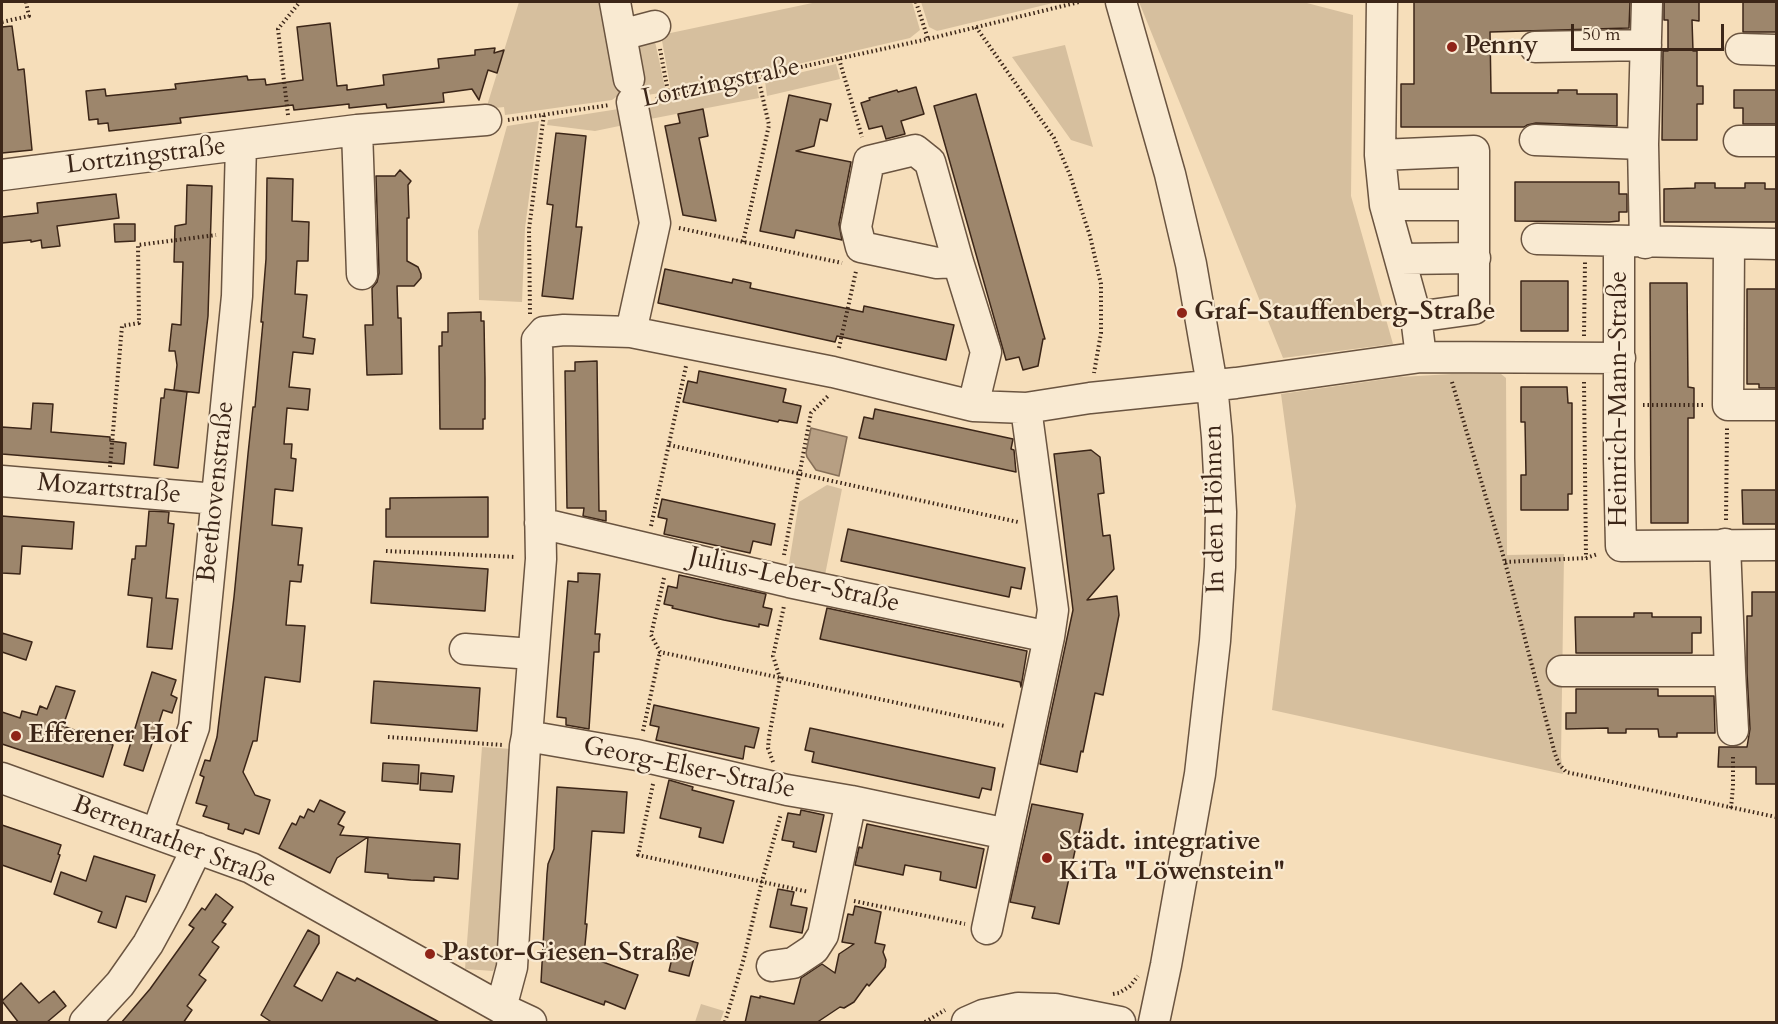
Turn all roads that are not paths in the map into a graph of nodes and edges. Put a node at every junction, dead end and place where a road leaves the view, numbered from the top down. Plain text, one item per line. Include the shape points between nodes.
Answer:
1 (615, 2) edge
2 (1121, 2) edge
3 (1382, 2) edge
4 (1647, 2) edge
5 (655, 26) dead end
6 (621, 35) junction
7 (1646, 45) junction
8 (1535, 47) dead end
9 (1741, 49) dead end
10 (1776, 50) edge
11 (486, 120) road end
12 (357, 130) junction
13 (1535, 141) dead end
14 (1738, 141) dead end
15 (1776, 141) edge
16 (1643, 144) junction
17 (241, 145) junction
18 (1380, 155) junction
19 (2, 175) edge
20 (1385, 205) junction
21 (1474, 205) junction
22 (1537, 239) dead end
23 (1632, 242) junction
24 (1729, 244) junction
25 (1776, 244) edge
26 (1474, 258) junction
27 (1401, 259) junction
28 (958, 262) junction
29 (363, 274) dead end
30 (1416, 317) junction
31 (631, 332) junction
32 (1433, 357) junction
33 (1620, 358) junction
34 (1212, 385) junction
35 (1776, 405) edge
36 (973, 406) junction
37 (1026, 408) junction
38 (2, 481) edge
39 (216, 499) junction
40 (540, 523) junction
41 (1725, 544) junction
42 (1776, 545) edge
43 (1049, 637) junction
44 (465, 649) dead end
45 (532, 654) junction
46 (1562, 671) dead end
47 (1730, 671) junction
48 (1733, 730) road end
49 (526, 741) junction
50 (2, 778) edge
51 (851, 801) junction
52 (158, 833) junction
53 (1007, 834) junction
54 (197, 848) junction
55 (987, 929) road end
56 (772, 966) dead end
57 (501, 1008) junction
58 (85, 1023) edge
59 (531, 1023) edge
60 (967, 1023) edge
61 (1120, 1023) edge
62 (1154, 1023) edge

1 - 6 street
2 - 34 street, In den Höhnen via 1173,185
3 - 18 street
4 - 7 street, Heinrich-Mann-Straße
5 - 6 street
6 - 31 street via 655,223
7 - 8 street
7 - 16 street, Heinrich-Mann-Straße
9 - 10 street
11 - 12 street, Lortzingstraße
12 - 17 street, Lortzingstraße
12 - 29 street
13 - 16 street
14 - 15 street
16 - 23 street, Heinrich-Mann-Straße
17 - 19 street, Lortzingstraße
17 - 39 street, Beethovenstraße via 237,296
18 - 20 street
18 - 21 street via 1474,152
20 - 21 street
20 - 27 street
21 - 26 street
22 - 23 street
23 - 24 street
23 - 33 street, Heinrich-Mann-Straße
24 - 25 street
24 - 35 street via 1728,405
26 - 27 street
26 - 30 street via 1474,309
27 - 30 street
28 - 28 street via 930,162 915,150 869,161 856,227 859,256
28 - 36 street via 986,352
30 - 32 street
31 - 36 street
31 - 40 street via 564,330 544,332 537,340
32 - 33 street
32 - 34 street
33 - 41 street, Heinrich-Mann-Straße via 1621,546
34 - 37 street
34 - 62 street, In den Höhnen via 1221,512 1215,641 1200,774
36 - 37 street
37 - 43 street via 1053,610
38 - 39 street, Mozartstraße
39 - 52 street, Beethovenstraße via 194,727
40 - 43 street, Julius-Leber-Straße via 784,581
40 - 45 street via 541,559
41 - 42 street, Heinrich-Mann-Straße
41 - 47 street
43 - 53 street
44 - 45 street
45 - 49 street
46 - 47 street
47 - 48 street
49 - 51 street, Georg-Elser-Straße via 648,758
49 - 57 street via 512,967
50 - 52 street, Berrenrather Straße
51 - 53 street, Georg-Elser-Straße
51 - 56 street via 823,935 814,949 793,963
52 - 54 street, Berrenrather Straße
53 - 55 street
54 - 57 street, Berrenrather Straße via 251,868
54 - 58 street via 148,944 120,984
57 - 59 street, Berrenrather Straße
60 - 61 street via 983,1015 1018,1008 1055,1009

